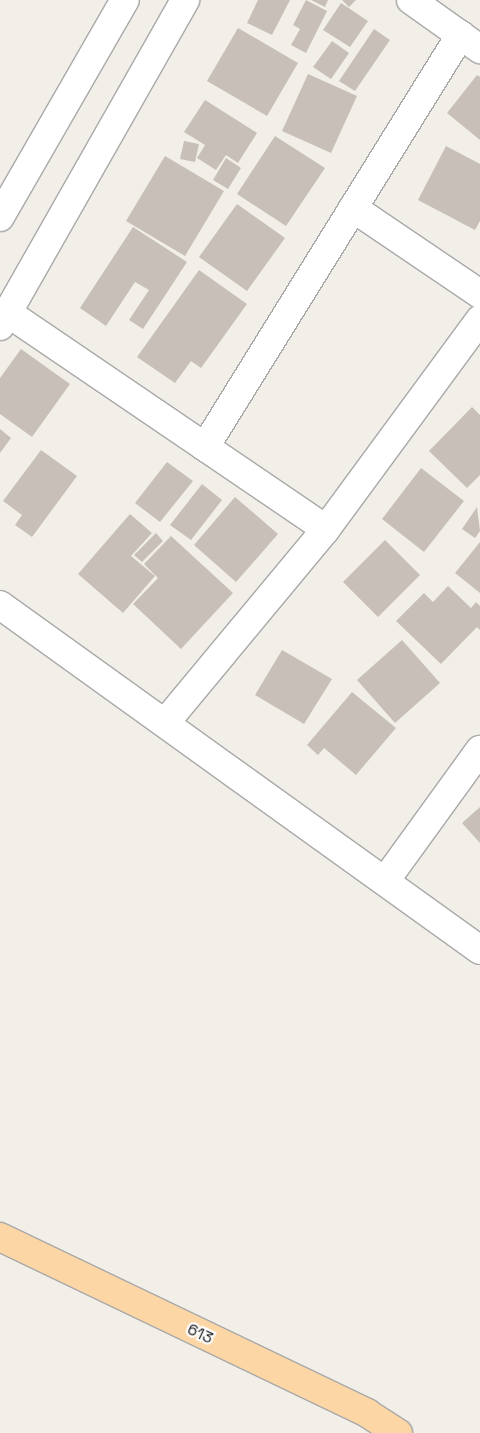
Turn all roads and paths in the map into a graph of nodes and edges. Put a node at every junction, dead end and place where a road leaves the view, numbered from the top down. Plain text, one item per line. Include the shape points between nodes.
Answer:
1 (125, 0) edge
2 (185, 0) edge
3 (411, 0) edge
4 (470, 42) edge
5 (353, 208) junction
6 (0, 217) edge
7 (480, 294) edge
8 (480, 319) edge
9 (4, 320) edge
10 (205, 447) junction
11 (326, 529) junction
12 (0, 605) edge
13 (165, 723) junction
14 (480, 750) edge
15 (385, 882) junction
16 (480, 950) edge
17 (0, 1237) edge
18 (398, 1433) edge

1 - 6 street
2 - 9 street
3 - 4 street
4 - 5 street
5 - 7 street
5 - 10 street
8 - 11 street
9 - 10 street
10 - 11 street
11 - 13 street
12 - 13 street
13 - 15 street
14 - 15 street
15 - 16 street
17 - 18 main road, 613 via 367,1413

